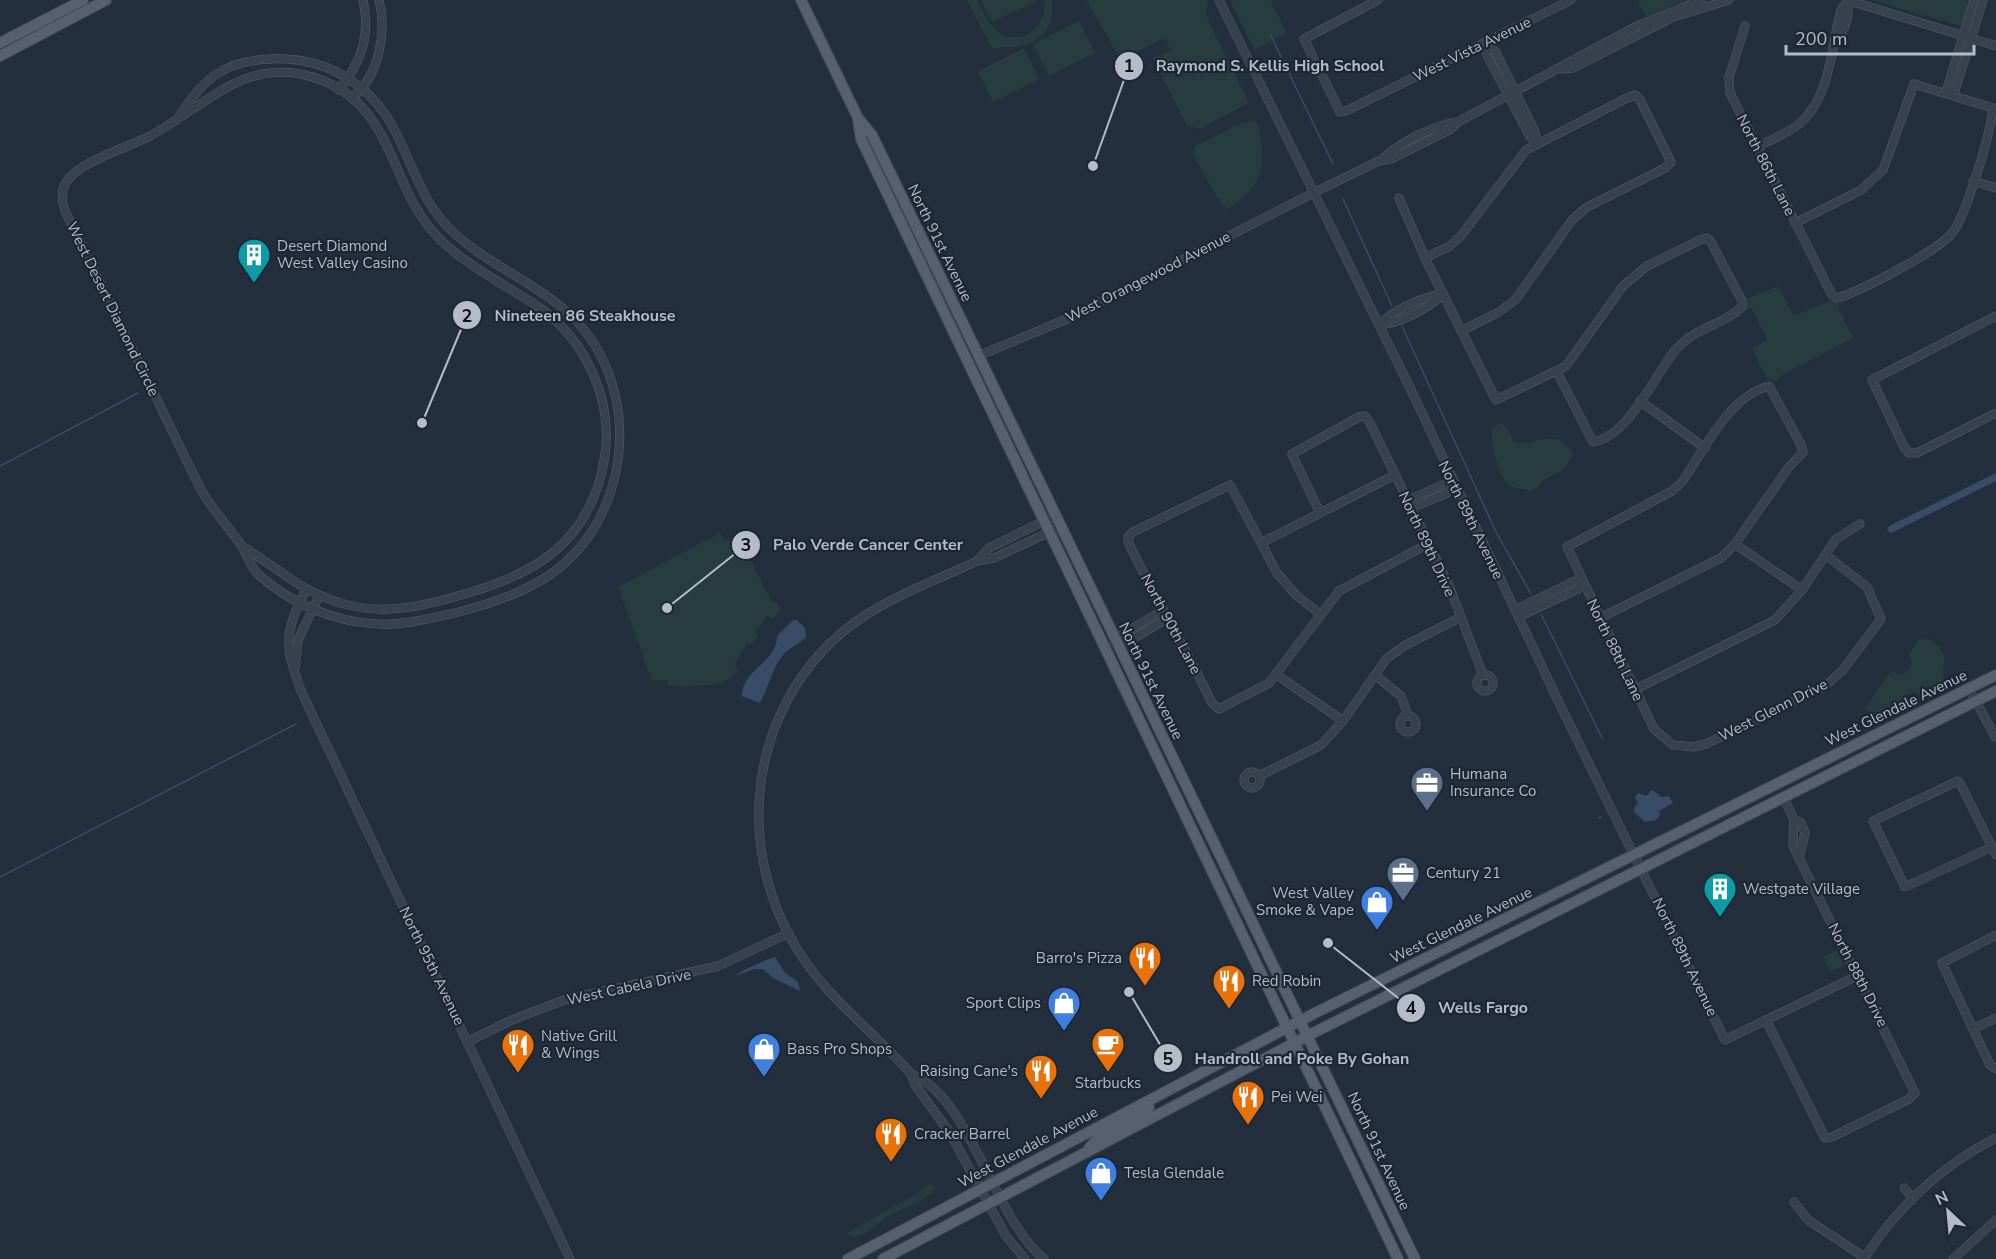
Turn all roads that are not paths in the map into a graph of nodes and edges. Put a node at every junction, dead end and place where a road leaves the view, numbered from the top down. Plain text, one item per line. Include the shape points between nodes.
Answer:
1 (106, 0) edge
2 (363, 0) edge
3 (379, 0) edge
4 (801, 0) edge
5 (1219, 0) edge
6 (1378, 0) edge
7 (1571, 0) edge
8 (1701, 0) edge
9 (1729, 0) edge
10 (1847, 0) edge
11 (1974, 0) edge
12 (1983, 0) edge
13 (79, 2) edge
14 (1744, 26) dead end
15 (40, 34) junction
16 (1967, 37) junction
17 (1485, 42) junction
18 (0, 43) edge
19 (1996, 46) edge
20 (0, 56) edge
21 (1561, 69) junction
22 (348, 78) junction
23 (363, 89) junction
24 (339, 90) junction
25 (1950, 93) junction
26 (1512, 94) junction
27 (352, 97) junction
28 (180, 115) junction
29 (858, 118) junction
30 (1537, 143) junction
31 (1757, 147) junction
32 (1973, 181) junction
33 (1996, 188) edge
34 (1315, 192) junction
35 (902, 198) junction
36 (1399, 198) dead end
37 (891, 203) junction
38 (1795, 223) junction
39 (486, 257) junction
40 (1425, 258) junction
41 (479, 270) junction
42 (1443, 294) junction
43 (939, 301) junction
44 (1996, 316) edge
45 (1379, 325) junction
46 (1461, 331) junction
47 (978, 356) junction
48 (1557, 372) junction
49 (1640, 401) junction
50 (1996, 412) edge
51 (1705, 448) junction
52 (1395, 475) junction
53 (1453, 485) junction
54 (1409, 505) junction
55 (1320, 513) junction
56 (1054, 516) junction
57 (1044, 521) junction
58 (1860, 524) dead end
59 (1059, 527) junction
60 (1049, 532) junction
61 (1261, 543) junction
62 (1428, 544) junction
63 (1735, 544) junction
64 (243, 547) junction
65 (1826, 555) junction
66 (977, 561) junction
67 (1582, 582) junction
68 (1802, 590) junction
69 (306, 591) junction
70 (319, 596) junction
71 (300, 602) junction
72 (313, 608) junction
73 (1163, 610) junction
74 (1088, 613) junction
75 (1320, 614) junction
76 (1516, 614) junction
77 (1168, 618) junction
78 (1459, 618) junction
79 (1600, 618) junction
80 (1115, 643) junction
81 (295, 673) junction
82 (1277, 675) junction
83 (1375, 675) junction
84 (1484, 675) dead end
85 (1996, 675) edge
86 (1969, 689) junction
87 (1634, 690) junction
88 (1996, 691) edge
89 (1976, 701) junction
90 (1408, 715) dead end
91 (1343, 721) junction
92 (1996, 738) edge
93 (1673, 745) joint
94 (1259, 776) dead end
95 (1776, 785) junction
96 (1782, 797) junction
97 (1794, 819) junction
98 (1793, 833) junction
99 (1805, 833) junction
100 (1992, 847) junction
101 (1996, 855) edge
102 (1635, 856) junction
103 (1221, 858) junction
104 (1799, 858) junction
105 (1208, 864) junction
106 (1640, 868) junction
107 (1518, 913) junction
108 (789, 933) junction
109 (1996, 935) edge
110 (1465, 940) junction
111 (1470, 954) junction
112 (1859, 975) junction
113 (1420, 979) junction
114 (1996, 1018) edge
115 (1301, 1020) junction
116 (1766, 1020) junction
117 (1286, 1029) junction
118 (1973, 1029) junction
119 (1309, 1036) junction
120 (469, 1041) junction
121 (1293, 1044) junction
122 (1996, 1069) edge
123 (911, 1074) junction
124 (1147, 1102) junction
125 (1339, 1136) junction
126 (1996, 1137) edge
127 (1085, 1153) junction
128 (993, 1183) junction
129 (1380, 1188) junction
130 (1904, 1188) dead end
131 (981, 1189) junction
132 (1000, 1198) junction
133 (1912, 1198) junction
134 (1794, 1202) dead end
135 (989, 1204) junction
136 (1996, 1220) edge
137 (1864, 1258) edge
138 (570, 1259) edge
139 (848, 1259) edge
140 (884, 1259) edge
141 (1025, 1259) edge
142 (1044, 1259) edge
143 (1398, 1259) edge
144 (1415, 1259) edge
145 (1953, 1259) edge

1 - 15 main road
2 - 22 street via 363,46
3 - 23 street via 380,45
4 - 29 main road, North 91st Avenue
5 - 34 street, North 89th Avenue
6 - 17 street, West Vista Avenue via 1304,39 1340,111
7 - 17 street, West Vista Avenue
8 - 21 street via 1659,15 1569,61
9 - 21 street via 1674,17 1573,68
10 - 16 street
10 - 31 street via 1841,9 1816,102 1799,124
11 - 16 street
12 - 16 street
13 - 15 main road via 72,12
13 - 18 main road
14 - 31 street, North 86th Lane via 1728,85
15 - 20 main road
16 - 19 street
16 - 25 street
17 - 26 street via 1487,55
21 - 26 street, West Orangewood Avenue
22 - 23 street, West Desert Diamond Circle
22 - 24 street
22 - 28 street, West Desert Diamond Circle via 324,66 294,59 248,63 202,83
23 - 27 street
23 - 39 street, West Desert Diamond Circle via 390,119 432,207 454,233
24 - 27 street, West Desert Diamond Circle
24 - 28 street, West Desert Diamond Circle via 324,81 295,74 261,74 222,87
25 - 32 street via 1993,108
25 - 38 street via 1914,84 1883,170 1861,190
26 - 30 street via 1535,132
26 - 34 street, West Orangewood Avenue via 1432,139
27 - 41 street, West Desert Diamond Circle via 376,123 428,226 447,247
28 - 64 street, West Desert Diamond Circle via 150,136 80,170 66,182 61,198 201,490
29 - 35 main road, North 91st Avenue via 872,135
29 - 37 main road, North 91st Avenue via 861,139
30 - 40 street via 1514,162 1460,237
30 - 46 street via 1635,95 1671,162 1587,207 1572,220 1516,300
31 - 38 street, North 86th Lane
32 - 33 street
32 - 38 street, North 86th Lane via 1954,231 1937,248 1837,298
34 - 45 street, North 89th Avenue
34 - 47 street, West Orangewood Avenue via 1067,319
35 - 37 main road
35 - 47 main road, North 91st Avenue
36 - 40 street
37 - 43 main road, North 91st Avenue
39 - 41 street
39 - 72 street, West Desert Diamond Circle via 564,309 585,332 604,365 616,395 620,437 616,473 604,508 586,539 564,564 530,586 494,601 401,623 361,622
40 - 42 street
41 - 70 street, West Desert Diamond Circle via 552,317 591,369 602,399 606,435 604,460 592,500 579,524 554,553 499,584 400,609 363,608
42 - 45 street via 1386,317
42 - 46 street
43 - 47 main road via 966,346
43 - 57 main road, North 91st Avenue
44 - 50 street via 1872,380 1910,453 1917,453
45 - 53 street, North 89th Avenue
46 - 48 street via 1496,400
47 - 56 main road, North 91st Avenue
48 - 49 street via 1593,442 1615,431
48 - 49 street via 1566,366 1634,276 1707,238 1742,307 1683,342
49 - 51 street
51 - 63 street via 1737,405 1769,386 1803,452 1788,467
51 - 67 street, North 88th Lane via 1682,482 1667,495 1567,547
52 - 54 street, North 89th Drive
52 - 55 street
52 - 55 street, North 89th Drive via 1365,416 1348,422 1292,454
53 - 54 street via 1447,493
53 - 76 street, North 89th Avenue
54 - 62 street, North 89th Drive
55 - 61 street
56 - 57 street
56 - 59 main road, North 91st Avenue
57 - 60 main road, North 91st Avenue
57 - 66 street via 989,548
58 - 65 street via 1836,539
59 - 60 street
59 - 80 main road, North 91st Avenue
60 - 66 street via 994,558
60 - 74 main road, North 91st Avenue
61 - 73 street, North 90th Lane via 1230,485 1133,532 1128,537 1129,544
61 - 75 street via 1277,573
62 - 75 street via 1339,591
62 - 78 street, North 89th Drive
63 - 68 street
63 - 79 street via 1705,568
64 - 69 street, West Desert Diamond Circle
64 - 71 street, West Desert Diamond Circle via 250,566 260,576
65 - 68 street
65 - 93 street, West Glenn Drive via 1867,587 1881,619 1842,671 1825,686 1706,744
66 - 108 street via 881,607 845,630 805,671 777,718 761,772 759,826 770,885
67 - 76 street via 1575,581
67 - 79 street, North 88th Lane
68 - 87 street via 1767,625
69 - 70 street, West Desert Diamond Circle
69 - 71 street, North 95th Avenue
70 - 72 street, North 95th Avenue
71 - 72 street, West Desert Diamond Circle
71 - 81 street, North 95th Avenue via 287,641
72 - 81 street, North 95th Avenue via 298,640
73 - 77 street, North 90th Lane
73 - 80 street
74 - 80 main road via 1098,621 1108,642
74 - 105 main road, North 91st Avenue
75 - 82 street
76 - 102 street, North 89th Avenue
77 - 80 street via 1127,642
77 - 82 street, North 90th Lane via 1212,703 1219,709
78 - 83 street via 1406,645 1387,658
78 - 84 street, North 89th Drive
79 - 87 street, North 88th Lane
80 - 103 main road, North 91st Avenue
81 - 120 street, North 95th Avenue via 320,733
82 - 91 street
83 - 90 street via 1401,696
83 - 91 street
85 - 86 main road, West Glendale Avenue
86 - 89 street
86 - 95 main road, West Glendale Avenue
87 - 93 street, North 88th Lane via 1654,729
88 - 89 main road, West Glendale Avenue
89 - 92 street
89 - 96 main road, West Glendale Avenue
91 - 94 street via 1321,745
95 - 96 main road
95 - 102 main road, West Glendale Avenue
96 - 97 street
96 - 106 main road, West Glendale Avenue
97 - 98 street, North 88th Drive
97 - 99 street via 1801,823
98 - 99 street
98 - 104 street, North 88th Drive via 1793,846
99 - 104 street
100 - 100 street via 1958,781 1873,821 1905,887
100 - 101 street
102 - 106 street, North 89th Avenue
102 - 107 main road, West Glendale Avenue
103 - 105 main road
103 - 115 main road, North 91st Avenue
104 - 112 street, North 88th Drive
105 - 117 main road, North 91st Avenue
106 - 111 main road, West Glendale Avenue
106 - 116 street, North 89th Avenue via 1725,1040
107 - 110 main road, West Glendale Avenue
107 - 111 main road via 1517,921 1470,945
108 - 120 street, West Cabela Drive via 718,966 564,1000
108 - 123 street via 823,985
109 - 118 street via 1942,963
110 - 113 main road via 1459,951 1438,962
110 - 115 main road, West Glendale Avenue
111 - 113 main road, West Glendale Avenue
112 - 116 street
112 - 116 street, North 88th Drive via 1915,1093 1832,1137 1825,1138
113 - 119 main road, West Glendale Avenue
114 - 118 street
115 - 117 main road, West Glendale Avenue
115 - 119 main road, North 91st Avenue
117 - 121 main road, North 91st Avenue
117 - 124 main road, West Glendale Avenue
118 - 122 street via 1990,1065
119 - 121 main road, West Glendale Avenue
119 - 129 main road, North 91st Avenue
120 - 138 street, North 95th Avenue
121 - 125 main road, North 91st Avenue
121 - 127 main road, West Glendale Avenue
123 - 128 street via 926,1080 951,1110
123 - 131 street via 950,1132
124 - 127 main road via 1146,1111 1099,1137
124 - 128 main road, West Glendale Avenue
125 - 129 main road via 1353,1151 1372,1185
125 - 143 main road, North 91st Avenue
126 - 133 street via 1941,1173
127 - 132 main road, West Glendale Avenue
128 - 131 main road, West Glendale Avenue
128 - 132 street
129 - 144 main road, North 91st Avenue
130 - 133 street
131 - 135 street
131 - 139 main road, West Glendale Avenue
132 - 135 main road, West Glendale Avenue
132 - 142 street via 1017,1229
133 - 137 street
134 - 137 street via 1808,1220
135 - 140 main road, West Glendale Avenue
135 - 141 street via 1005,1236
136 - 145 street

